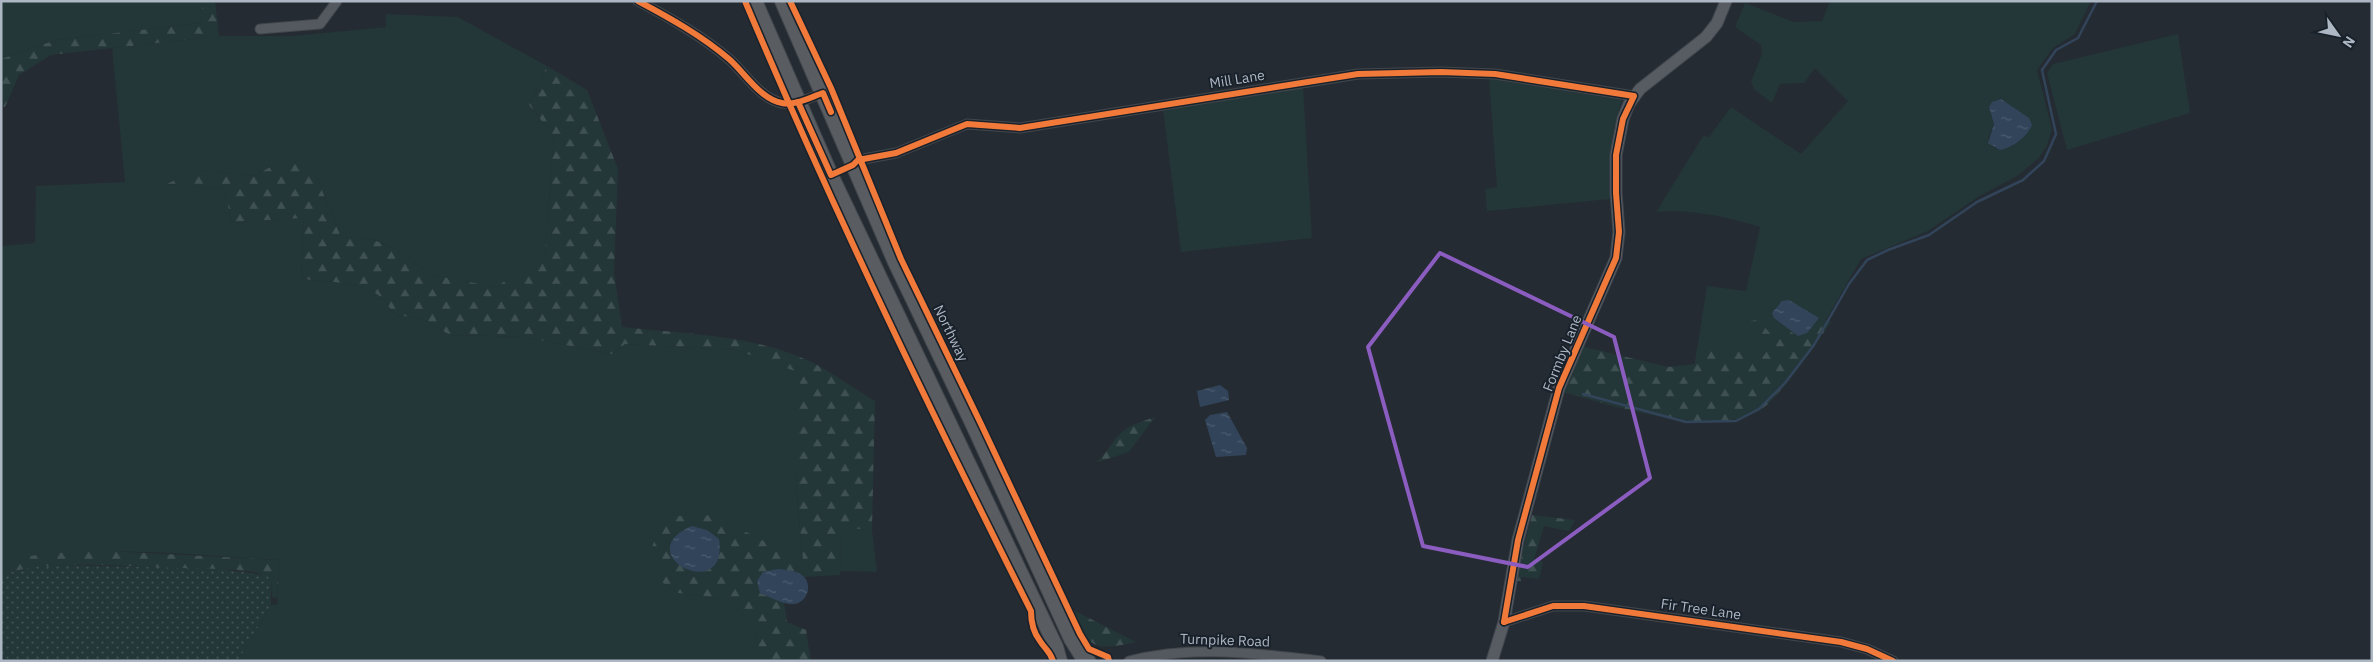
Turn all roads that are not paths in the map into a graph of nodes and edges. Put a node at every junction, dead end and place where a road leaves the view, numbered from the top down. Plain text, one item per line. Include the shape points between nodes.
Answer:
1 (337, 1) edge
2 (638, 1) edge
3 (756, 1) edge
4 (782, 1) edge
5 (1726, 1) edge
6 (260, 29) dead end
7 (823, 93) junction
8 (1634, 96) junction
9 (798, 102) junction
10 (853, 165) junction
11 (831, 175) junction
12 (1504, 622) junction
13 (1084, 660) edge
14 (1060, 661) edge
15 (1129, 661) edge
16 (1321, 661) edge
17 (1492, 661) edge
18 (1893, 661) edge

1 - 6 street via 320,24
2 - 9 street via 680,24 723,55 770,98 783,104
3 - 9 highway
4 - 7 highway, Northway
5 - 8 main road, Formby Lane via 1719,19 1706,37
7 - 9 street
7 - 10 highway, Northway
8 - 10 street, Mill Lane via 1495,74 1358,74 1020,128 966,124 896,153 858,160
8 - 12 main road, Formby Lane via 1623,120 1616,155 1620,232 1616,258 1559,388 1518,540
9 - 11 highway
10 - 11 highway
10 - 13 highway, Northway via 895,262 1071,639
11 - 14 highway
12 - 17 main road, Formby Lane
12 - 18 street, Fir Tree Lane via 1553,606 1584,606 1840,642 1867,649
15 - 16 street, Turnpike Road via 1174,652 1248,652

